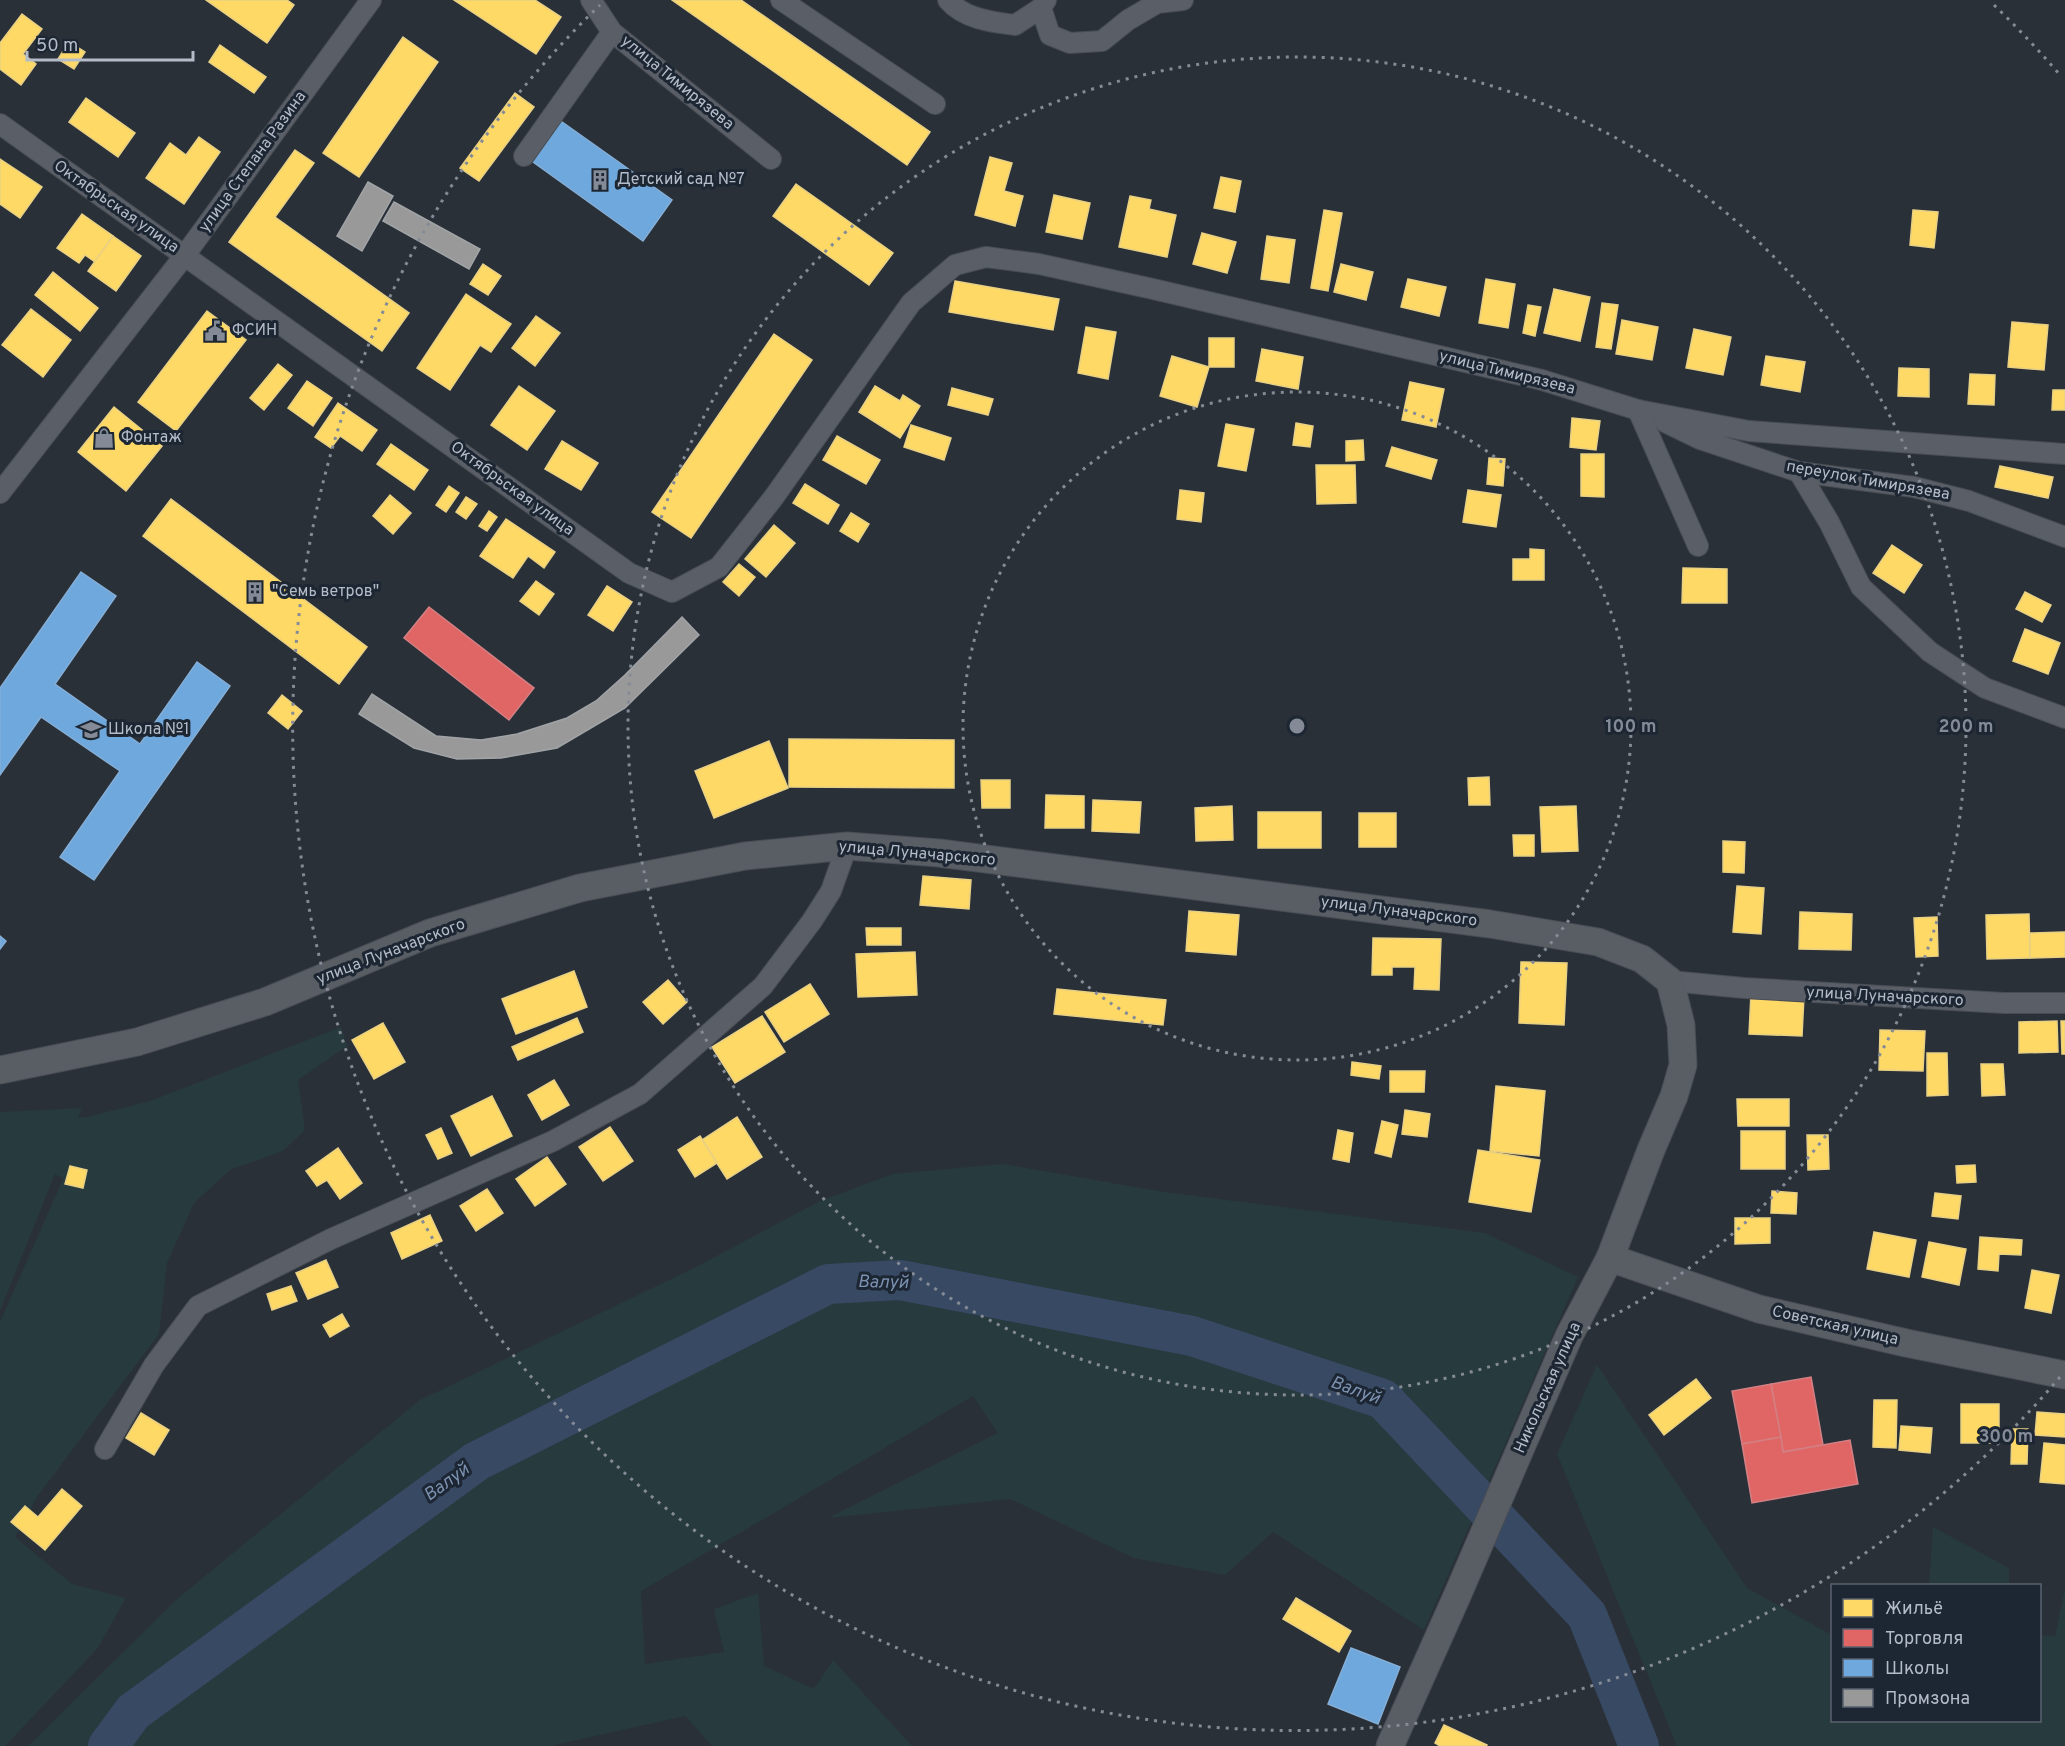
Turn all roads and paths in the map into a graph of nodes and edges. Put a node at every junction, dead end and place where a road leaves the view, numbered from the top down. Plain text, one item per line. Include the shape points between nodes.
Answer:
1 (371, 0) edge
2 (591, 0) edge
3 (782, 0) edge
4 (948, 0) edge
5 (1183, 0) edge
6 (1044, 4) edge
7 (612, 32) junction
8 (935, 104) dead end
9 (0, 124) edge
10 (524, 156) dead end
11 (771, 159) dead end
12 (185, 255) junction
13 (955, 266) joint
14 (1638, 410) junction
15 (2065, 454) edge
16 (1799, 472) junction
17 (0, 493) edge
18 (2065, 537) edge
19 (1698, 546) dead end
20 (2065, 718) edge
21 (847, 846) junction
22 (1670, 981) junction
23 (2065, 1004) edge
24 (0, 1070) edge
25 (1610, 1258) junction
26 (2065, 1375) edge
27 (105, 1449) dead end
28 (1390, 1746) edge

1 - 12 street, улица Степана Разина
2 - 7 street, улица Тимирязева
3 - 8 street
4 - 6 street via 956,9 978,18 1016,25
5 - 6 street via 1157,3 1102,41 1070,43 1050,35
7 - 10 street
7 - 11 street, улица Тимирязева
9 - 12 street, Октябрьская улица
12 - 13 street, Октябрьская улица via 629,573 672,592 718,567 774,497 911,303
12 - 17 street, улица Степана Разина
13 - 14 street, улица Тимирязева via 986,258 1040,264 1542,380
14 - 15 street, улица Тимирязева via 1749,431
14 - 16 street, переулок Тимирязева via 1700,439
14 - 19 street
16 - 18 street, переулок Тимирязева via 1914,486 1969,501
16 - 20 street via 1861,587 1930,652 1984,688
21 - 22 main road, улица Луначарского via 939,853 1490,924 1598,942 1642,959
21 - 24 main road, улица Луначарского via 745,856 580,888 430,933 265,1002 147,1039
21 - 27 street via 831,891 763,986 640,1094 553,1141 331,1239 198,1306 154,1365
22 - 23 street, улица Луначарского
22 - 25 main road, Никольская улица via 1681,1025 1683,1065
25 - 26 main road, Советская улица via 1760,1309
25 - 28 main road, Никольская улица via 1569,1336

